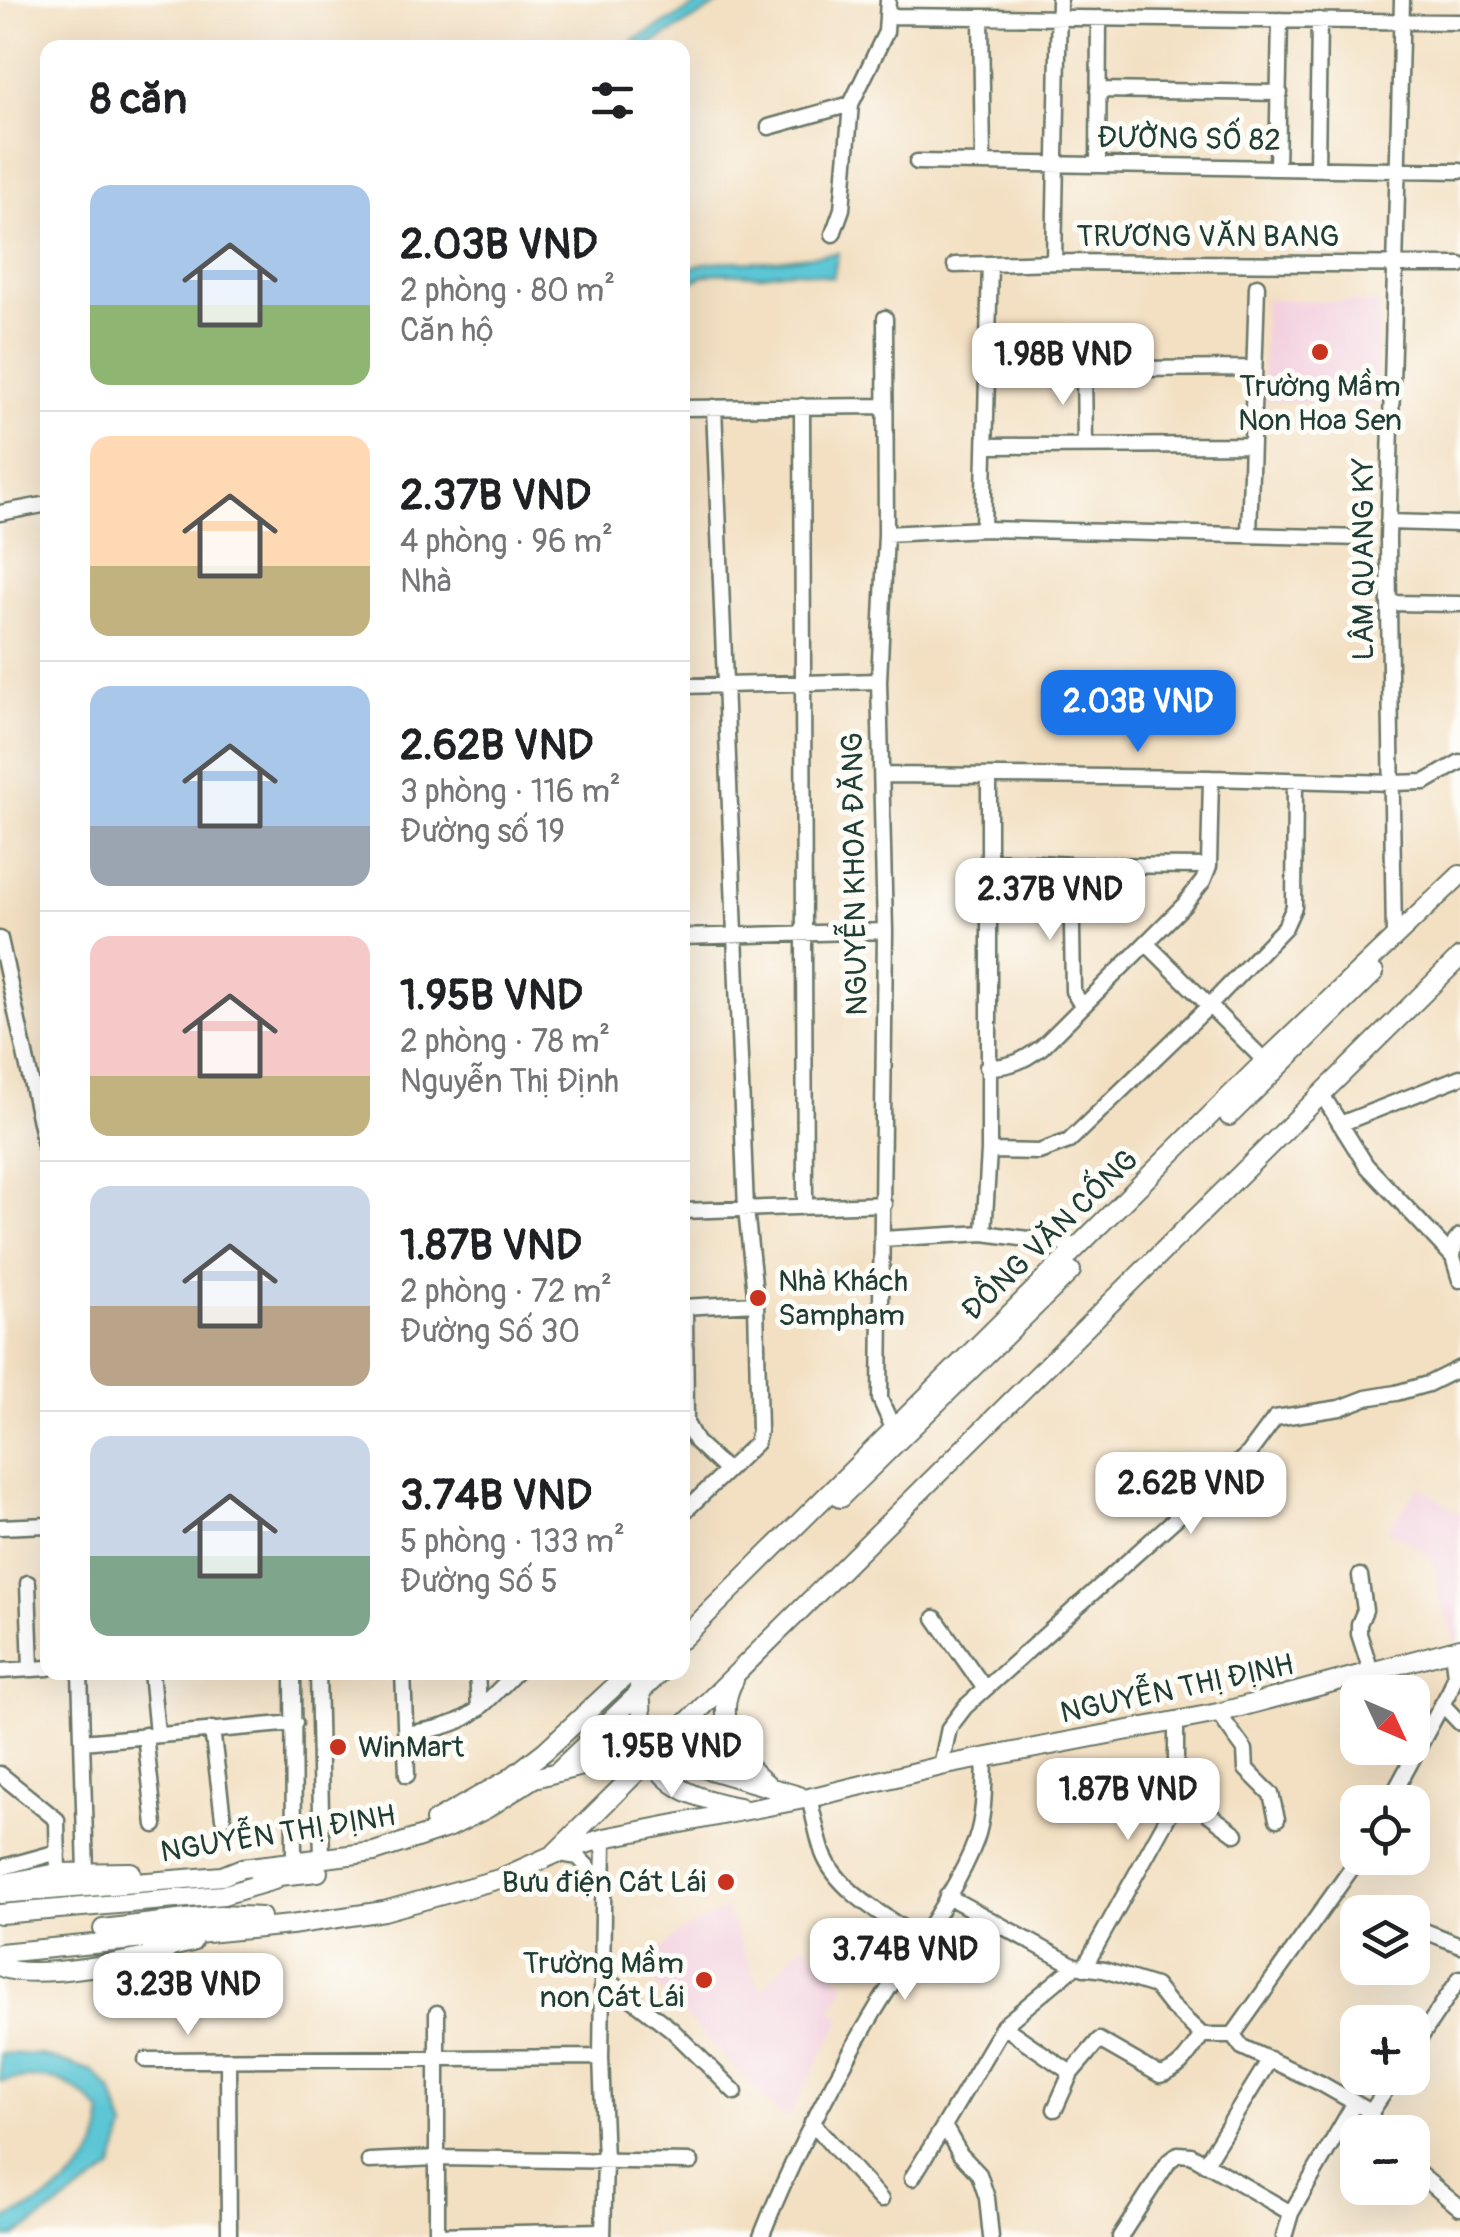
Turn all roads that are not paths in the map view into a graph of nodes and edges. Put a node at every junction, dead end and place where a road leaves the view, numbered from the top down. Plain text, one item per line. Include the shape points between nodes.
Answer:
1 (1059, 0) edge
2 (1402, 0) edge
3 (888, 8) edge
4 (981, 17) junction
5 (1060, 18) junction
6 (1098, 18) junction
7 (1280, 20) junction
8 (1319, 20) junction
9 (1403, 21) junction
10 (1460, 22) edge
11 (1098, 90) junction
12 (1280, 92) junction
13 (852, 104) junction
14 (769, 127) dead end
15 (917, 162) dead end
16 (984, 163) junction
17 (1058, 164) junction
18 (1098, 165) junction
19 (1277, 168) junction
20 (1317, 169) junction
21 (1399, 170) junction
22 (1460, 171) edge
23 (833, 234) dead end
24 (1054, 262) junction
25 (990, 264) junction
26 (1397, 264) junction
27 (955, 265) dead end
28 (1460, 265) edge
29 (1257, 286) dead end
30 (886, 318) dead end
31 (1254, 368) junction
32 (1084, 369) junction
33 (989, 370) junction
34 (802, 406) junction
35 (883, 406) junction
36 (714, 407) junction
37 (690, 408) edge
38 (1252, 445) junction
39 (987, 446) junction
40 (1086, 446) junction
41 (40, 506) edge
42 (0, 513) edge
43 (1388, 522) junction
44 (1460, 524) edge
45 (983, 529) junction
46 (886, 534) junction
47 (1249, 535) junction
48 (1364, 538) dead end
49 (1389, 603) junction
50 (1460, 604) edge
51 (879, 681) junction
52 (803, 683) junction
53 (725, 685) junction
54 (690, 686) edge
55 (1460, 762) edge
56 (882, 774) junction
57 (989, 776) junction
58 (1212, 778) junction
59 (1295, 782) junction
60 (1393, 783) junction
61 (987, 860) junction
62 (1070, 865) junction
63 (1209, 866) junction
64 (1460, 875) edge
65 (1460, 888) edge
66 (884, 931) junction
67 (804, 934) junction
68 (735, 936) junction
69 (690, 938) edge
70 (0, 939) edge
71 (1146, 943) junction
72 (1397, 943) junction
73 (1460, 957) edge
74 (1460, 967) edge
75 (1082, 1006) junction
76 (1209, 1006) junction
77 (1265, 1061) junction
78 (987, 1067) junction
79 (1460, 1077) edge
80 (1326, 1101) junction
81 (40, 1122) edge
82 (1340, 1124) junction
83 (989, 1151) junction
84 (884, 1204) junction
85 (805, 1206) junction
86 (746, 1208) junction
87 (690, 1211) edge
88 (984, 1233) junction
89 (1460, 1236) edge
90 (882, 1239) junction
91 (1086, 1248) junction
92 (1453, 1257) junction
93 (1460, 1280) edge
94 (756, 1303) junction
95 (690, 1307) edge
96 (1061, 1357) junction
97 (1460, 1368) edge
98 (893, 1428) junction
99 (690, 1431) edge
100 (727, 1472) junction
101 (690, 1507) edge
102 (40, 1525) edge
103 (0, 1527) edge
104 (1360, 1576) dead end
105 (28, 1583) dead end
106 (935, 1618) dead end
107 (690, 1636) edge
108 (1456, 1649) edge
109 (40, 1668) edge
110 (743, 1668) junction
111 (31, 1669) junction
112 (0, 1671) edge
113 (1371, 1672) junction
114 (80, 1680) edge
115 (151, 1680) edge
116 (292, 1680) edge
117 (318, 1680) edge
118 (403, 1680) edge
119 (477, 1680) edge
120 (508, 1680) edge
121 (624, 1680) edge
122 (636, 1680) edge
123 (650, 1680) edge
124 (654, 1680) edge
125 (985, 1690) junction
126 (640, 1692) junction
127 (1442, 1704) junction
128 (479, 1709) junction
129 (643, 1712) junction
130 (1218, 1712) junction
131 (1176, 1720) junction
132 (295, 1723) junction
133 (1460, 1724) edge
134 (212, 1729) junction
135 (406, 1734) junction
136 (151, 1735) junction
137 (82, 1742) junction
138 (985, 1757) junction
139 (651, 1758) junction
140 (941, 1766) junction
141 (0, 1774) edge
142 (407, 1775) dead end
143 (553, 1776) junction
144 (1399, 1785) edge
145 (775, 1790) junction
146 (1176, 1790) junction
147 (809, 1798) junction
148 (749, 1809) junction
149 (223, 1818) dead end
150 (1277, 1819) dead end
151 (155, 1825) dead end
152 (320, 1833) junction
153 (1236, 1834) dead end
154 (294, 1835) junction
155 (604, 1838) junction
156 (419, 1844) junction
157 (58, 1852) junction
158 (555, 1854) junction
159 (323, 1866) junction
160 (0, 1868) edge
161 (250, 1868) junction
162 (291, 1871) junction
163 (58, 1873) junction
164 (86, 1873) junction
165 (1347, 1875) edge
166 (214, 1879) junction
167 (499, 1879) junction
168 (603, 1883) junction
169 (946, 1896) junction
170 (3, 1901) edge
171 (337, 1919) junction
172 (1430, 1933) edge
173 (192, 1937) junction
174 (919, 1939) junction
175 (1460, 1945) edge
176 (16, 1947) edge
177 (0, 1952) edge
178 (0, 1964) edge
179 (1080, 1967) junction
180 (602, 1976) junction
181 (1459, 1981) edge
182 (437, 2013) dead end
183 (1430, 2024) edge
184 (1002, 2026) junction
185 (1202, 2035) junction
186 (1233, 2035) junction
187 (601, 2056) junction
188 (436, 2057) junction
189 (1270, 2059) junction
190 (146, 2060) dead end
191 (228, 2060) junction
192 (1071, 2072) junction
193 (734, 2092) dead end
194 (1382, 2095) edge
195 (1354, 2104) junction
196 (1055, 2109) dead end
197 (1371, 2112) junction
198 (1372, 2115) edge
199 (812, 2122) junction
200 (944, 2126) junction
201 (437, 2158) junction
202 (605, 2160) junction
203 (369, 2161) dead end
204 (691, 2162) dead end
205 (1204, 2164) junction
206 (912, 2178) dead end
207 (1430, 2183) edge
208 (881, 2200) dead end
209 (1460, 2208) edge
210 (1290, 2212) junction
211 (603, 2234) edge
212 (438, 2236) edge
213 (763, 2236) edge
214 (229, 2237) edge
215 (992, 2237) edge
216 (1120, 2237) edge
217 (1284, 2237) edge

1 - 5 street
2 - 9 street, LÂM QUANG KY
3 - 4 street
3 - 13 street via 886,32
4 - 5 street
4 - 16 street
5 - 6 street
5 - 17 street
6 - 7 street
6 - 11 street
7 - 8 street
7 - 12 street
8 - 9 street
8 - 20 street
9 - 10 street
9 - 21 street, LÂM QUANG KY
11 - 12 street
11 - 18 street
12 - 19 street
13 - 14 street
13 - 23 street via 844,195
15 - 16 street, ĐƯỜNG SỐ 82
16 - 17 street, ĐƯỜNG SỐ 82
17 - 18 street, ĐƯỜNG SỐ 82
17 - 24 street
18 - 19 street, ĐƯỜNG SỐ 82
19 - 20 street, ĐƯỜNG SỐ 82
20 - 21 street, ĐƯỜNG SỐ 82
21 - 22 street, ĐƯỜNG SỐ 82
21 - 26 street, LÂM QUANG KY
24 - 25 street, TRƯƠNG VĂN BANG
24 - 26 street, TRƯƠNG VĂN BANG
25 - 27 street, TRƯƠNG VĂN BANG
25 - 33 street
26 - 28 street, TRƯƠNG VĂN BANG
26 - 43 street, LÂM QUANG KY
29 - 31 street
30 - 35 street, NGUYỄN KHOA ĐĂNG
31 - 32 street
31 - 38 street
32 - 33 street
32 - 40 street
33 - 39 street
34 - 35 street
34 - 36 street
34 - 52 street
35 - 46 street, NGUYỄN KHOA ĐĂNG
36 - 37 street
36 - 53 street
38 - 40 street
38 - 47 street
39 - 40 street
39 - 45 street
41 - 42 street
43 - 44 street
43 - 49 street, LÂM QUANG KY
45 - 46 street
45 - 47 street
46 - 51 street, NGUYỄN KHOA ĐĂNG
47 - 48 street
49 - 50 street
49 - 60 street, LÂM QUANG KY
51 - 52 street
51 - 56 street, NGUYỄN KHOA ĐĂNG
52 - 53 street
52 - 67 street
53 - 54 street
53 - 68 street
55 - 60 street via 1425,782
56 - 57 street
56 - 66 street, NGUYỄN KHOA ĐĂNG
57 - 58 street
57 - 61 street
58 - 59 street
58 - 63 street
59 - 60 street
59 - 76 street via 1294,908
60 - 72 street, LÂM QUANG KY
61 - 62 street
61 - 78 street
62 - 63 street
62 - 75 street via 1073,990
63 - 71 street via 1204,881
64 - 72 main road, ĐỒNG VĂN CỐNG
65 - 72 main road, ĐỒNG VĂN CỐNG
66 - 67 street
66 - 84 street, NGUYỄN KHOA ĐĂNG
67 - 68 street
67 - 85 street
68 - 69 street
68 - 86 street
70 - 81 street
71 - 75 street
71 - 76 street
72 - 77 main road, ĐỒNG VĂN CỐNG
72 - 91 main road, ĐỒNG VĂN CỐNG
73 - 96 main road
74 - 80 main road
75 - 78 street via 1023,1061
76 - 77 street
76 - 83 street via 1068,1141 1039,1152
77 - 91 main road, ĐỒNG VĂN CỐNG
78 - 83 street
79 - 82 street
80 - 82 street
80 - 96 main road
82 - 92 street via 1366,1165
83 - 88 street
84 - 85 street
84 - 90 street, NGUYỄN KHOA ĐĂNG
85 - 86 street
86 - 87 street
86 - 94 street
88 - 90 street
88 - 91 street
89 - 92 street
90 - 98 street, NGUYỄN KHOA ĐĂNG via 880,1399
91 - 98 main road, ĐỒNG VĂN CỐNG
91 - 107 main road, ĐỒNG VĂN CỐNG
92 - 93 street
94 - 95 street
94 - 100 street via 759,1431 756,1443
96 - 110 main road
97 - 125 street via 1396,1394 1275,1418 1222,1478
98 - 107 main road, ĐỒNG VĂN CỐNG
99 - 100 street
100 - 101 street
102 - 103 street
104 - 113 street via 1366,1610 1359,1634
105 - 111 street
106 - 125 street
108 - 113 main road, NGUYỄN THỊ ĐỊNH
108 - 127 street via 1455,1676
109 - 111 street
110 - 139 main road
110 - 145 main road via 730,1686 730,1737 746,1766
111 - 112 street
113 - 130 main road, NGUYỄN THỊ ĐỊNH
114 - 137 street
115 - 136 street
116 - 132 street
117 - 152 street
118 - 135 street
119 - 128 street
120 - 128 street
121 - 156 main road via 509,1779 438,1819
122 - 126 main road
123 - 126 main road
124 - 129 main road
125 - 140 street via 948,1728
126 - 129 main road
126 - 143 main road
127 - 133 street
127 - 144 street
128 - 135 street via 448,1727
129 - 139 main road
130 - 131 main road, NGUYỄN THỊ ĐỊNH
130 - 150 street via 1244,1750 1246,1769 1272,1794
131 - 138 main road, NGUYỄN THỊ ĐỊNH
131 - 146 street
132 - 134 street
132 - 154 street
134 - 136 street
134 - 149 street
135 - 142 street
136 - 137 street
136 - 151 street
137 - 164 street
138 - 140 main road, NGUYỄN THỊ ĐỊNH
138 - 169 street via 976,1840
139 - 143 main road, NGUYỄN THỊ ĐỊNH via 616,1756
139 - 145 main road, NGUYỄN THỊ ĐỊNH
139 - 148 main road via 689,1795
139 - 158 main road
140 - 147 main road, NGUYỄN THỊ ĐỊNH
141 - 157 street via 53,1815
143 - 156 main road, NGUYỄN THỊ ĐỊNH via 534,1778
145 - 147 main road, NGUYỄN THỊ ĐỊNH
146 - 153 street
146 - 179 street via 1176,1802
147 - 148 main road, NGUYỄN THỊ ĐỊNH
147 - 174 street via 835,1874
148 - 155 main road, NGUYỄN THỊ ĐỊNH
152 - 154 street
152 - 159 street
154 - 162 street
155 - 158 main road, NGUYỄN THỊ ĐỊNH
155 - 168 street
156 - 159 main road, NGUYỄN THỊ ĐỊNH via 369,1863
157 - 160 street
157 - 163 street
158 - 167 main road, NGUYỄN THỊ ĐỊNH
158 - 168 street via 578,1858
159 - 162 main road, NGUYỄN THỊ ĐỊNH
161 - 162 main road
161 - 164 main road
161 - 166 main road, NGUYỄN THỊ ĐỊNH
162 - 166 main road, NGUYỄN THỊ ĐỊNH
162 - 170 main road, NGUYỄN THỊ ĐỊNH via 223,1894
163 - 164 main road
163 - 170 main road
165 - 186 street
166 - 170 main road, NGUYỄN THỊ ĐỊNH
167 - 171 main road, NGUYỄN THỊ ĐỊNH
167 - 173 main road, NGUYỄN THỊ ĐỊNH via 438,1909 329,1932
168 - 180 street
169 - 174 street
169 - 179 street
171 - 173 main road, NGUYỄN THỊ ĐỊNH
171 - 176 main road, NGUYỄN THỊ ĐỊNH via 220,1915
172 - 175 street
173 - 176 main road, NGUYỄN THỊ ĐỊNH
173 - 178 main road via 148,1957 67,1969 12,1972
174 - 199 street
176 - 177 main road
176 - 178 main road
179 - 184 street
179 - 185 street via 1155,1986
180 - 187 street
180 - 193 street via 671,2029
181 - 183 street
182 - 188 street
184 - 192 street
184 - 200 street
185 - 186 street
185 - 192 street via 1171,2072 1160,2075 1100,2040
186 - 189 street
187 - 188 street
187 - 202 street
188 - 191 street
188 - 201 street
189 - 195 street
189 - 205 street
190 - 191 street
191 - 214 street
192 - 196 street
194 - 197 street
195 - 197 street
195 - 210 street
197 - 198 street
199 - 208 street
199 - 213 street
200 - 206 street
200 - 215 street via 979,2174
201 - 202 street
201 - 203 street
201 - 212 street
202 - 204 street
202 - 211 street
205 - 210 street
205 - 216 street via 1191,2155 1169,2161
207 - 209 street
210 - 217 street
211 - 212 street

